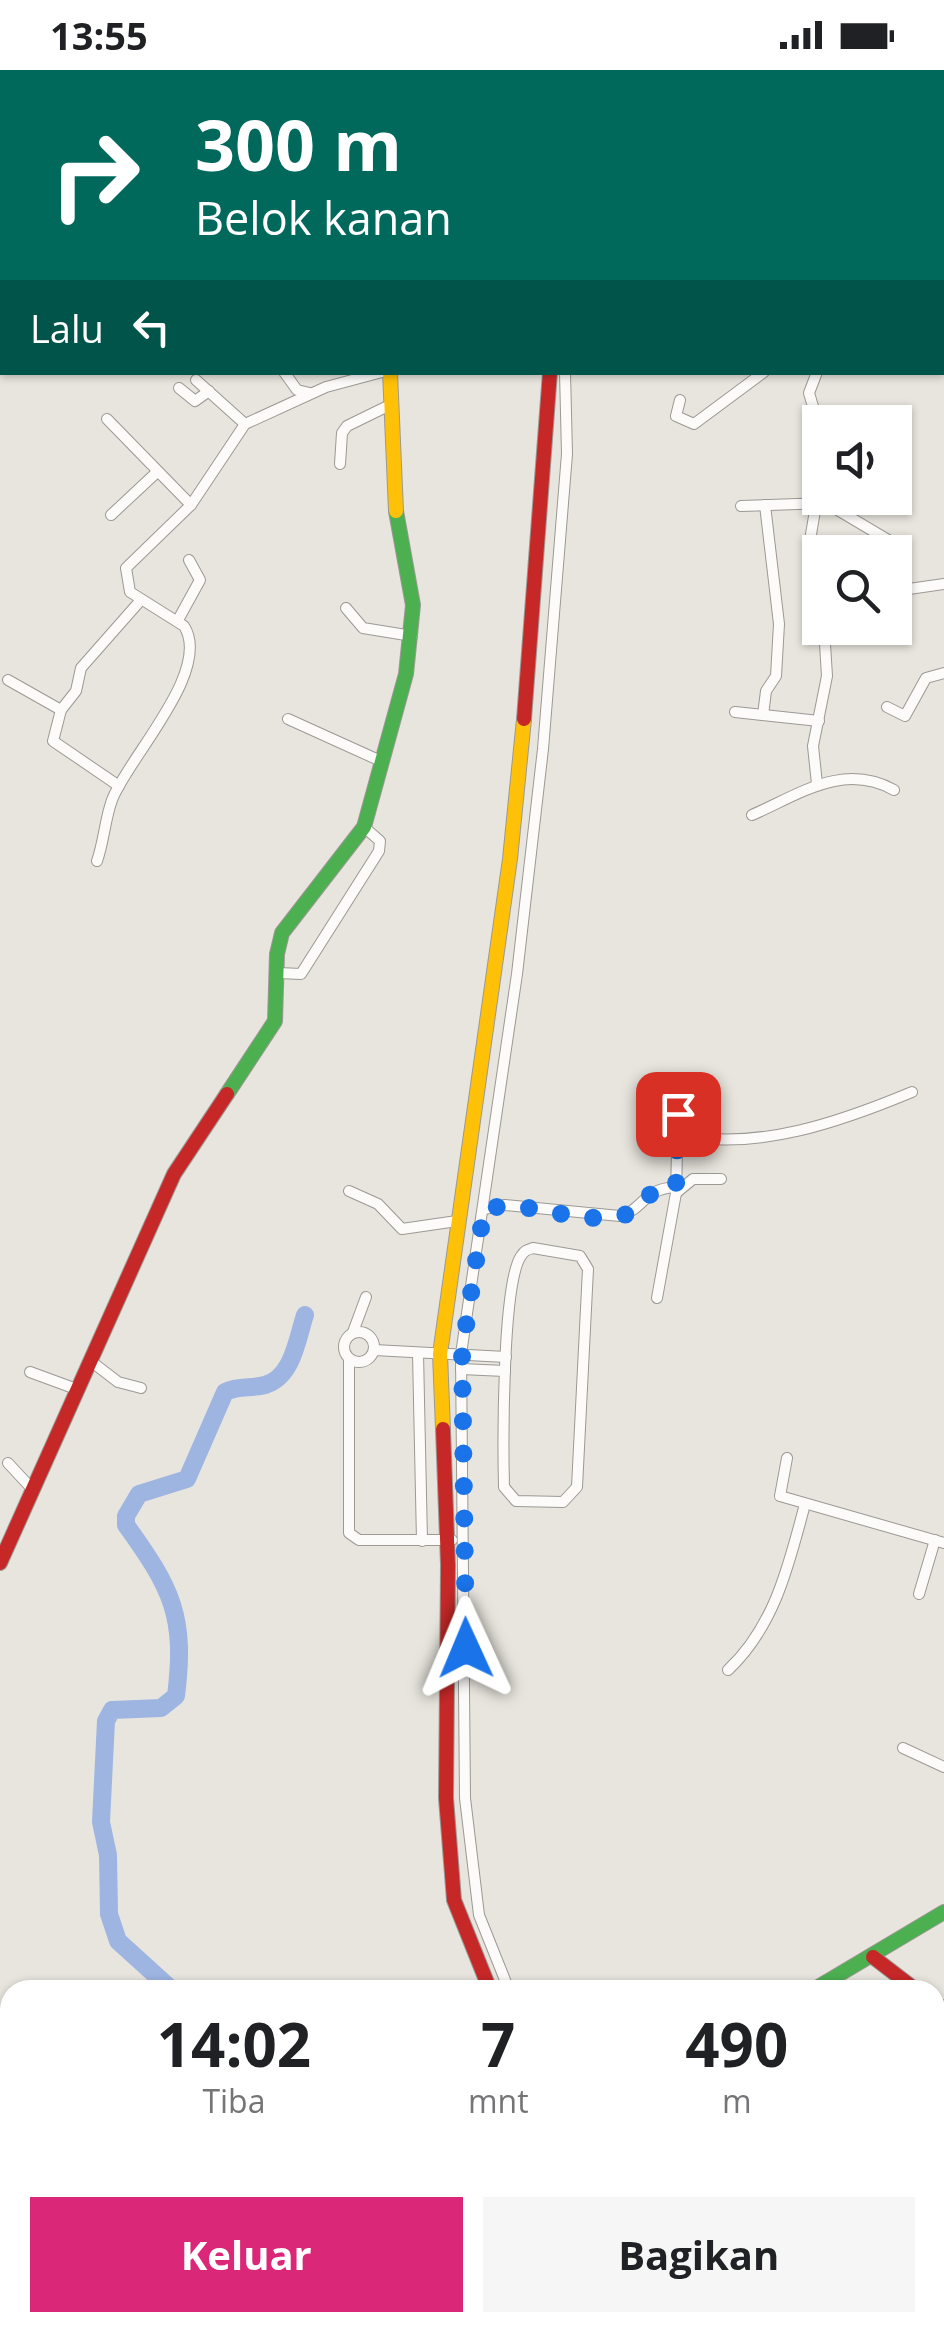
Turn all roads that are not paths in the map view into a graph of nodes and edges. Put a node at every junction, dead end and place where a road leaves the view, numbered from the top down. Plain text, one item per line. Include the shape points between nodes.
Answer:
1 (286, 375) edge
2 (372, 375) edge
3 (390, 375) edge
4 (550, 375) edge
5 (565, 375) edge
6 (734, 375) edge
7 (760, 375) edge
8 (816, 375) edge
9 (196, 380) dead end
10 (179, 388) dead end
11 (737, 390) junction
12 (209, 391) junction
13 (311, 394) junction
14 (680, 400) dead end
15 (392, 404) junction
16 (813, 405) edge
17 (107, 419) dead end
18 (245, 424) junction
19 (340, 464) dead end
20 (156, 473) junction
21 (802, 501) edge
22 (766, 504) junction
23 (191, 505) junction
24 (741, 506) dead end
25 (111, 515) dead end
26 (843, 515) edge
27 (879, 535) edge
28 (189, 560) dead end
29 (944, 584) edge
30 (912, 589) edge
31 (140, 601) junction
32 (346, 608) dead end
33 (178, 620) junction
34 (412, 636) junction
35 (825, 645) edge
36 (944, 673) edge
37 (8, 680) dead end
38 (887, 707) dead end
39 (61, 710) junction
40 (735, 712) dead end
41 (763, 716) junction
42 (288, 719) dead end
43 (819, 721) junction
44 (383, 762) junction
45 (817, 784) junction
46 (119, 786) junction
47 (894, 790) dead end
48 (752, 815) dead end
49 (364, 827) junction
50 (511, 850) junction
51 (531, 858) junction
52 (97, 861) dead end
53 (280, 972) junction
54 (912, 1092) dead end
55 (685, 1093) dead end
56 (679, 1135) junction
57 (720, 1180) dead end
58 (676, 1190) junction
59 (348, 1191) dead end
60 (484, 1209) junction
61 (457, 1221) junction
62 (366, 1297) dead end
63 (657, 1298) dead end
64 (353, 1332) junction
65 (374, 1350) junction
66 (418, 1353) junction
67 (440, 1354) junction
68 (462, 1354) junction
69 (506, 1357) junction
70 (349, 1360) junction
71 (92, 1362) junction
72 (461, 1369) junction
73 (505, 1371) junction
74 (30, 1372) dead end
75 (142, 1388) dead end
76 (79, 1390) junction
77 (787, 1458) dead end
78 (8, 1463) dead end
79 (33, 1490) junction
80 (805, 1504) junction
81 (464, 1525) junction
82 (446, 1533) junction
83 (464, 1540) junction
84 (422, 1541) junction
85 (939, 1541) edge
86 (0, 1563) edge
87 (919, 1594) dead end
88 (728, 1670) dead end
89 (466, 1744) junction
90 (446, 1746) junction
91 (904, 1748) dead end
92 (944, 1767) edge
93 (944, 1912) edge
94 (944, 1926) edge
95 (876, 1961) junction
96 (486, 1980) edge
97 (505, 1980) edge
98 (835, 1980) edge
99 (849, 1980) edge
100 (902, 1980) edge

1 - 13 street
2 - 13 street
3 - 15 main road
4 - 50 main road
5 - 51 street via 567,454
6 - 11 street
7 - 11 street
8 - 16 street
9 - 12 street
10 - 12 street via 196,401
11 - 14 street via 694,424 676,416
12 - 18 street
13 - 18 street
15 - 19 street via 348,426
15 - 34 main road via 397,530
17 - 20 street
18 - 23 street
20 - 23 street
20 - 25 street
21 - 22 street
22 - 24 street
22 - 41 street via 779,624 776,676 766,690
23 - 31 street via 126,568 127,588
26 - 27 street
28 - 33 street via 200,580
29 - 30 street
31 - 33 street
31 - 39 street via 81,668 76,691
32 - 34 street via 363,628
33 - 46 street via 190,642 178,694
34 - 44 main road
35 - 43 street via 828,676
36 - 38 street via 926,678 904,716
37 - 39 street
39 - 46 street via 55,746
40 - 41 street
41 - 43 street
42 - 44 street
43 - 45 street via 813,746
44 - 49 main road
45 - 47 street via 863,777
45 - 48 street
46 - 52 street
49 - 53 main road via 282,933
49 - 53 street via 380,840 380,852 302,972
50 - 51 street
50 - 61 main road
51 - 60 street
53 - 71 main road via 275,1021 174,1174
54 - 56 street via 782,1134 702,1140
55 - 56 street
56 - 58 street
57 - 58 street via 693,1179
58 - 60 street via 651,1191 620,1216 505,1205
58 - 63 street
59 - 61 street via 378,1204 402,1229
60 - 68 street
61 - 67 main road
62 - 64 street
64 - 65 street via 364,1332
64 - 70 street via 345,1340
65 - 66 street
65 - 70 street via 359,1363
66 - 67 street
66 - 84 street
67 - 68 street
67 - 82 main road
68 - 69 street
68 - 72 street
69 - 73 street
69 - 73 street via 520,1256 533,1248 585,1259 577,1487 563,1502 525,1502 506,1492
70 - 84 street via 349,1533 359,1540
71 - 75 street via 118,1382
71 - 76 main road
72 - 73 street
72 - 81 street
74 - 76 street
76 - 79 main road
77 - 80 street via 780,1496
78 - 79 street
79 - 86 main road
80 - 85 street
80 - 88 street via 780,1590 748,1650
81 - 82 street
81 - 83 street
82 - 83 street
82 - 84 street
82 - 90 main road
83 - 89 street
85 - 87 street
89 - 90 street
89 - 97 street via 465,1798 479,1914
90 - 96 main road via 454,1900
91 - 92 street
93 - 95 main road
94 - 95 main road
95 - 98 main road
95 - 99 main road
95 - 100 main road

